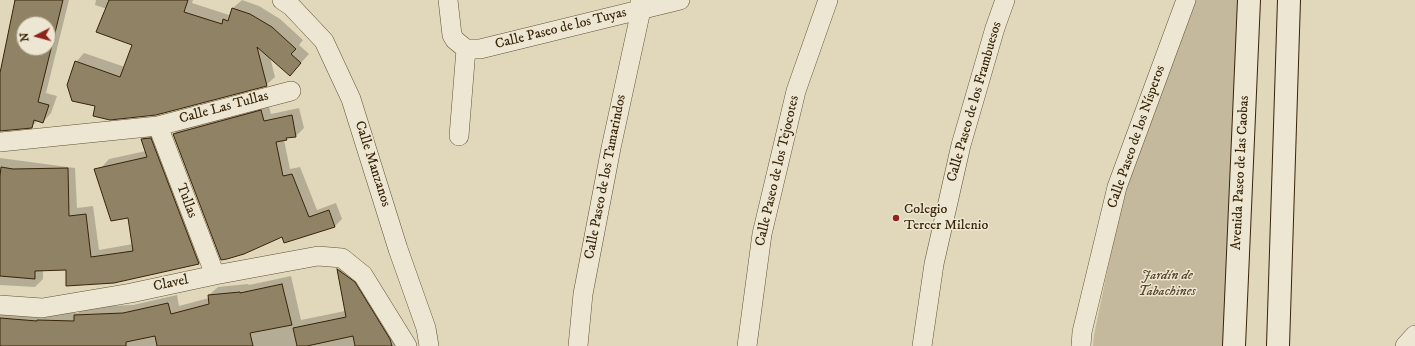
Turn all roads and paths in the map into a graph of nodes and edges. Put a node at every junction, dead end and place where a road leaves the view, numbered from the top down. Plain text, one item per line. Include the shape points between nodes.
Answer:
1 (282, 0) edge
2 (448, 0) edge
3 (680, 0) edge
4 (828, 0) edge
5 (1005, 0) edge
6 (1186, 0) edge
7 (1249, 0) edge
8 (1289, 0) edge
9 (640, 5) edge
10 (466, 49) junction
11 (291, 91) dead end
12 (158, 126) junction
13 (459, 136) dead end
14 (0, 142) edge
15 (215, 275) junction
16 (0, 305) edge
17 (1415, 335) edge
18 (407, 346) edge
19 (429, 346) edge
20 (578, 346) edge
21 (747, 346) edge
22 (922, 346) edge
23 (1081, 346) edge
24 (1234, 346) edge
25 (1278, 346) edge
26 (1405, 346) edge

1 - 19 street, Calle Manzanos via 292,6 324,41 351,99 426,328
2 - 10 street via 452,34
3 - 9 street, Calle Paseo de los Tuyas
4 - 21 street, Calle Paseo de los Tejocotes via 796,91 762,234
5 - 22 street, Calle Paseo de los Frambuesos via 961,145 934,264
6 - 23 street, Calle Paseo de los Nísperos via 1117,187 1082,332
7 - 24 main road, Avenida Paseo de las Caobas
8 - 25 main road
9 - 10 street, Calle Paseo de los Tuyas via 480,50
9 - 20 street, Calle Paseo de los Tamarindos via 584,286
10 - 13 street
11 - 12 street, Calle Las Tullas
12 - 14 street, Calle Las Tullas
12 - 15 street, Tullas
15 - 16 street, Clavel via 42,308
15 - 18 street, Clavel via 318,256 342,258 363,275
17 - 26 street

